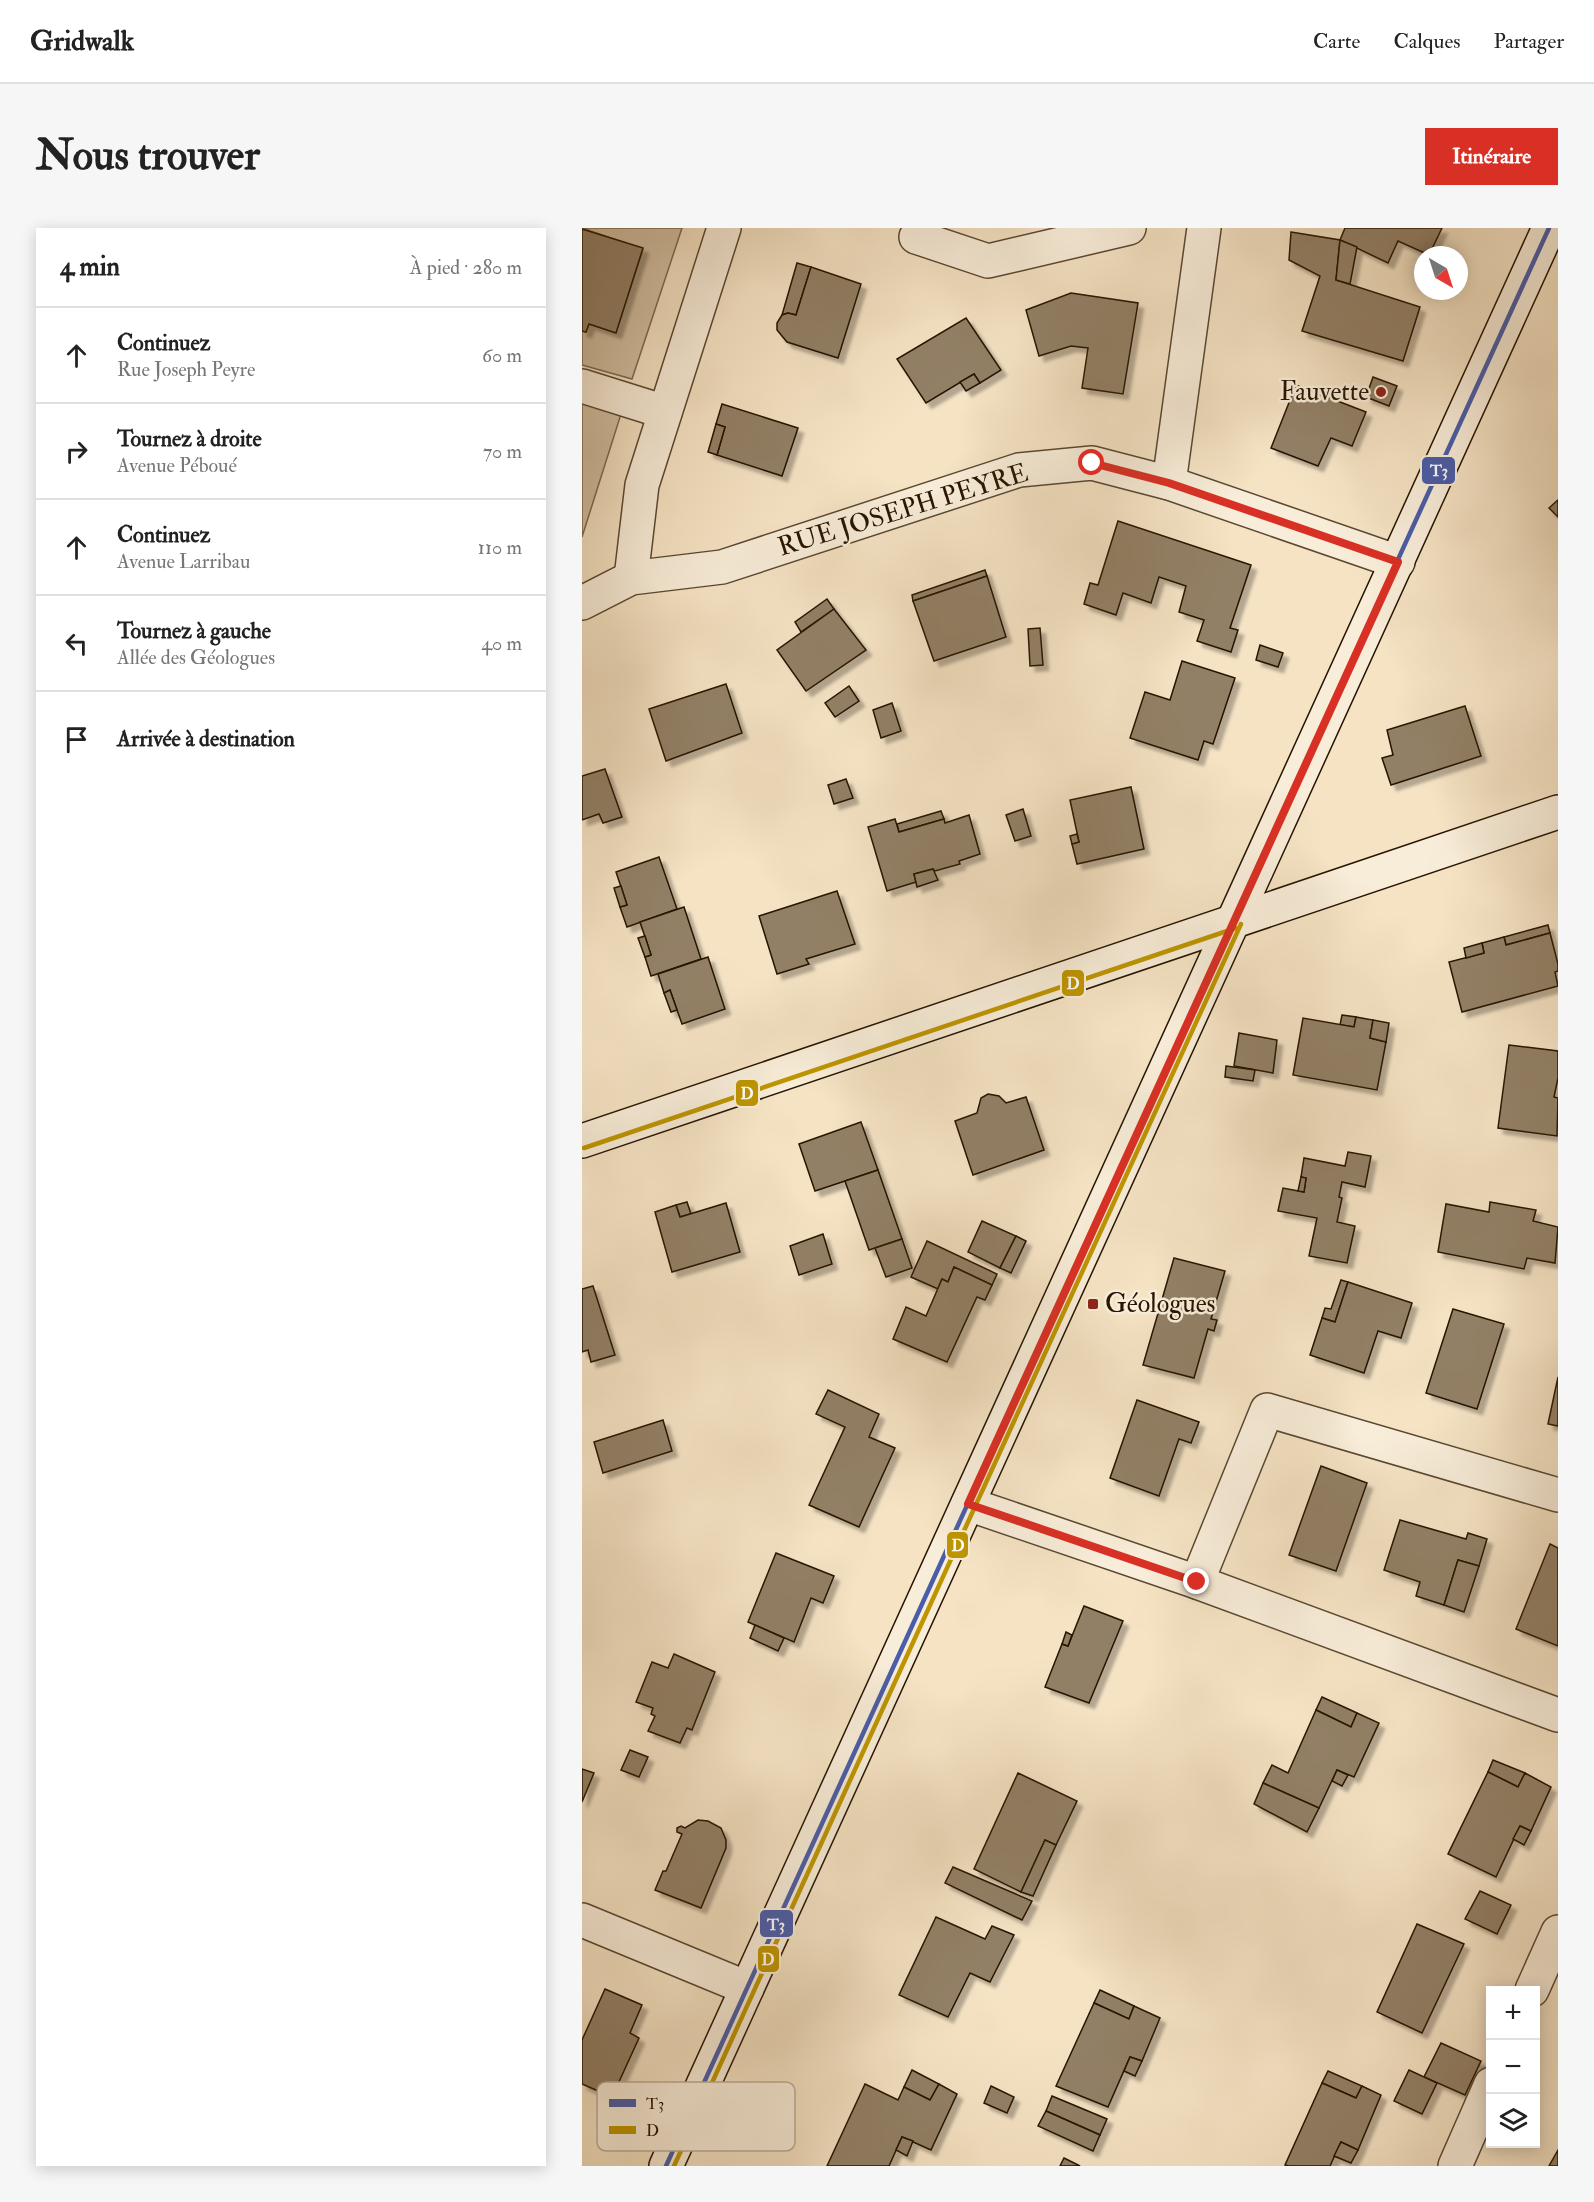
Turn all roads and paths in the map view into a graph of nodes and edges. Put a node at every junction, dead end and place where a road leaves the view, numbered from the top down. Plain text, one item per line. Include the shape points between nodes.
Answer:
1 (724, 228) edge
2 (1129, 228) edge
3 (1204, 228) edge
4 (1549, 228) edge
5 (916, 237) dead end
6 (582, 386) edge
7 (665, 412) junction
8 (1169, 483) junction
9 (1398, 562) junction
10 (631, 578) junction
11 (582, 603) edge
12 (1558, 812) edge
13 (1234, 921) junction
14 (582, 1141) edge
15 (1558, 1495) edge
16 (968, 1504) junction
17 (1197, 1582) junction
18 (1558, 1714) edge
19 (582, 1920) edge
20 (1558, 1932) edge
21 (1534, 1986) edge
22 (747, 1988) junction
23 (704, 2082) edge
24 (1487, 2094) edge
25 (673, 2151) edge
26 (666, 2166) edge
27 (1455, 2166) edge

1 - 7 street
2 - 5 street via 988,261
3 - 8 street
4 - 9 street
6 - 7 street
7 - 10 street via 642,485
8 - 9 street, RUE JOSEPH PEYRE
8 - 10 street, RUE JOSEPH PEYRE via 1092,463 1019,470 722,567
9 - 13 street
10 - 11 street, RUE JOSEPH PEYRE
12 - 13 street
13 - 14 street
13 - 16 street
15 - 17 street via 1267,1410
16 - 17 street
16 - 22 street
17 - 18 street
19 - 22 street
20 - 21 street
22 - 23 street
24 - 27 street
25 - 26 street

